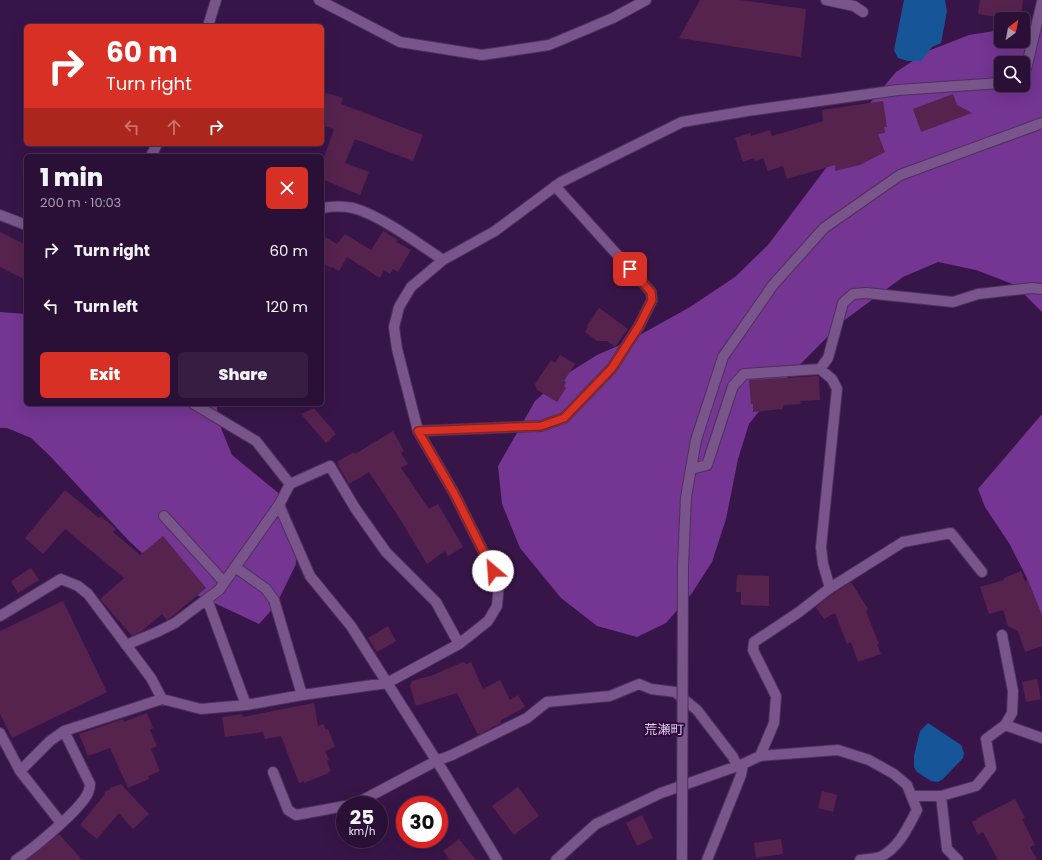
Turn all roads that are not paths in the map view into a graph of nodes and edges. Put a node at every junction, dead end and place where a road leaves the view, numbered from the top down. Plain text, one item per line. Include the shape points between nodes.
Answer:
1 (216, 0) edge
2 (319, 0) edge
3 (646, 0) edge
4 (826, 0) edge
5 (1042, 2) edge
6 (863, 12) dead end
7 (209, 24) edge
8 (1029, 56) edge
9 (994, 83) edge
10 (1042, 123) edge
11 (555, 186) junction
12 (324, 208) edge
13 (0, 215) edge
14 (24, 224) edge
15 (443, 260) junction
16 (1042, 289) edge
17 (820, 369) junction
18 (197, 406) edge
19 (418, 431) junction
20 (691, 469) junction
21 (290, 484) junction
22 (279, 505) junction
23 (164, 516) dead end
24 (235, 567) junction
25 (982, 572) dead end
26 (224, 582) junction
27 (830, 588) junction
28 (207, 599) junction
29 (0, 616) edge
30 (1002, 635) dead end
31 (126, 644) junction
32 (459, 644) junction
33 (387, 683) junction
34 (302, 694) junction
35 (162, 698) junction
36 (246, 705) junction
37 (1005, 724) junction
38 (64, 731) junction
39 (0, 733) edge
40 (1042, 738) edge
41 (760, 756) junction
42 (436, 761) junction
43 (740, 765) junction
44 (20, 771) junction
45 (273, 772) dead end
46 (372, 796) edge
47 (912, 796) junction
48 (941, 796) junction
49 (336, 808) edge
50 (61, 823) junction
51 (16, 860) edge
52 (497, 860) edge
53 (556, 860) edge
54 (682, 860) edge
55 (707, 860) edge
56 (860, 860) edge
57 (958, 860) edge

1 - 7 street
2 - 3 street via 400,42 482,55 549,45 613,18
4 - 6 street via 854,6
5 - 8 street
9 - 11 street via 898,90 682,122
10 - 20 street via 900,175 824,228 773,285 724,357 696,440
11 - 15 street via 495,231
11 - 19 street via 651,292 652,300 639,326 612,368 564,418 541,426
12 - 15 street via 353,208 379,219
13 - 14 street
15 - 19 street via 411,287 400,307 394,327
16 - 17 street via 978,294 953,302 866,293 853,294 843,303 828,358
17 - 20 street via 744,374 734,386 707,465
17 - 27 street via 832,378 837,389 821,547
18 - 21 street via 256,441
19 - 32 street via 454,493 499,584 497,606 488,621
20 - 54 street, bridge via 686,497 683,566
21 - 22 street
21 - 32 street via 330,466 386,552 436,602
22 - 24 street
22 - 33 street via 310,576 351,626
23 - 26 street
24 - 26 street
24 - 34 street via 266,589 274,600
25 - 27 street via 950,533 903,542
26 - 28 street via 219,590
27 - 41 street via 754,642 753,650 776,696 774,722
28 - 31 street via 175,623
28 - 36 street
29 - 31 street via 61,579 78,586 88,594
30 - 37 street via 1013,691 1012,713
31 - 35 street
32 - 33 street
33 - 34 street
33 - 42 street
34 - 36 street
35 - 36 street via 201,709
35 - 38 street
37 - 40 street
37 - 48 street via 986,739 990,768 976,786
38 - 44 street
38 - 50 street via 90,784 88,794
39 - 44 street
41 - 43 street
41 - 47 street via 838,750 869,760 894,774 907,785
42 - 43 street via 527,718 547,702 610,696 639,684 651,689 675,692 696,710
42 - 46 street
42 - 52 street
43 - 53 street via 661,793 596,824
43 - 55 street via 741,775
44 - 50 street
45 - 49 street via 288,810 296,815
47 - 48 street
47 - 56 street via 916,810 909,826 895,846 879,857
48 - 57 street via 947,849
50 - 51 street

